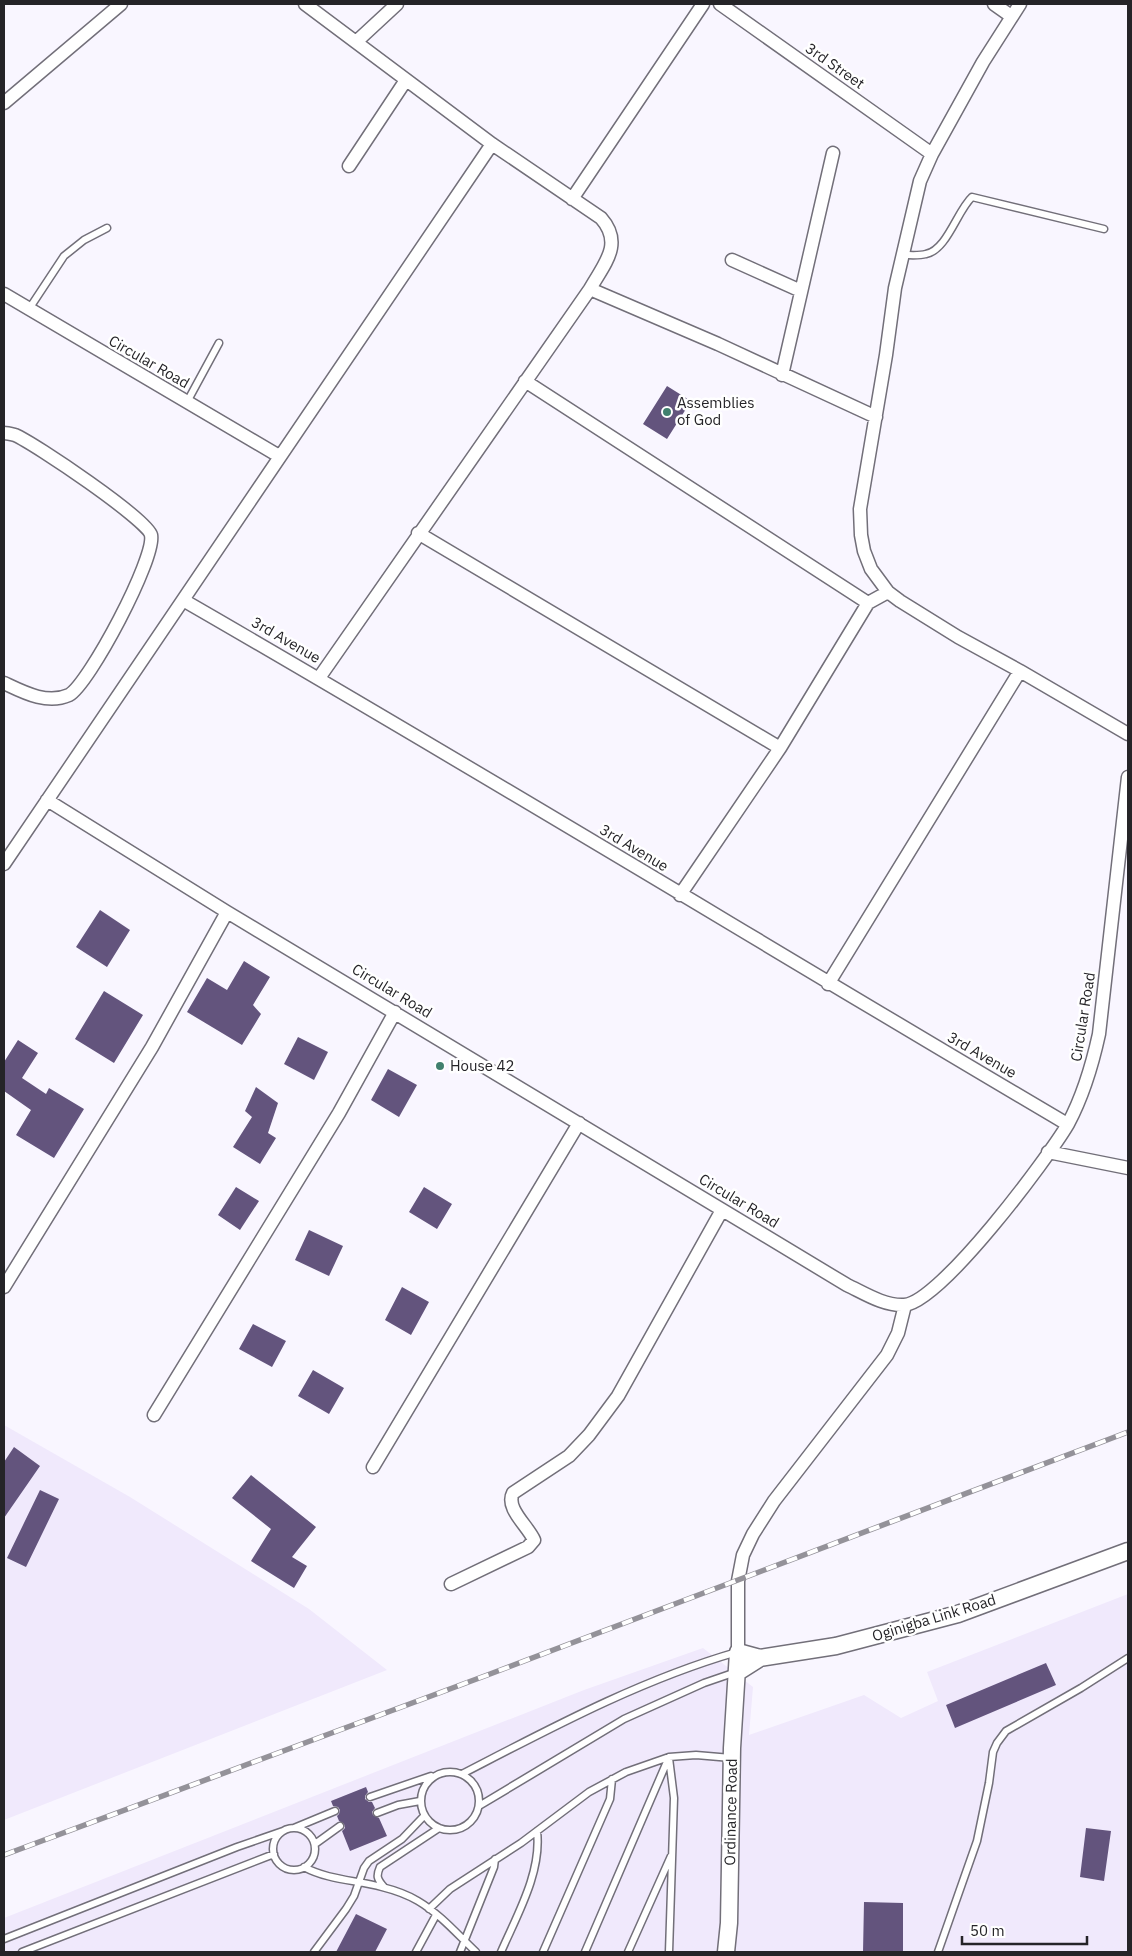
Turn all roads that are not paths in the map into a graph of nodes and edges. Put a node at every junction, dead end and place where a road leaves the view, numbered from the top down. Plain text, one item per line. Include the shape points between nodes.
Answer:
1 (121, 4) edge
2 (305, 4) edge
3 (397, 4) edge
4 (703, 4) edge
5 (720, 4) edge
6 (994, 4) edge
7 (1020, 4) edge
8 (1011, 16) junction
9 (356, 42) junction
10 (406, 80) junction
11 (4, 102) edge
12 (492, 144) junction
13 (834, 153) dead end
14 (932, 154) junction
15 (349, 166) dead end
16 (572, 199) junction
17 (107, 228) dead end
18 (1104, 229) dead end
19 (902, 255) junction
20 (732, 260) dead end
21 (590, 289) junction
22 (802, 291) junction
23 (4, 294) edge
24 (29, 309) junction
25 (219, 343) dead end
26 (782, 375) junction
27 (525, 381) junction
28 (187, 402) junction
29 (876, 417) junction
30 (4, 433) edge
31 (280, 456) junction
32 (418, 533) junction
33 (888, 592) junction
34 (183, 600) junction
35 (868, 603) junction
36 (1020, 670) junction
37 (319, 678) junction
38 (4, 683) edge
39 (1128, 734) edge
40 (780, 748) junction
41 (1128, 777) edge
42 (47, 800) junction
43 (4, 864) edge
44 (680, 894) junction
45 (227, 912) junction
46 (828, 984) junction
47 (396, 1012) junction
48 (579, 1122) junction
49 (1068, 1124) junction
50 (1048, 1152) junction
51 (1128, 1168) edge
52 (722, 1210) junction
53 (4, 1286) edge
54 (905, 1305) junction
55 (154, 1415) dead end
56 (373, 1468) dead end
57 (1128, 1551) edge
58 (451, 1584) dead end
59 (738, 1652) junction
60 (760, 1658) junction
61 (1128, 1658) edge
62 (738, 1672) junction
63 (669, 1757) junction
64 (732, 1758) junction
65 (462, 1774) junction
66 (435, 1775) junction
67 (612, 1780) junction
68 (370, 1797) dead end
69 (420, 1800) junction
70 (479, 1806) junction
71 (335, 1811) dead end
72 (377, 1812) dead end
73 (424, 1816) junction
74 (340, 1826) dead end
75 (294, 1828) junction
76 (439, 1828) junction
77 (283, 1831) junction
78 (537, 1831) junction
79 (314, 1844) junction
80 (673, 1853) junction
81 (274, 1854) junction
82 (495, 1859) junction
83 (304, 1867) junction
84 (358, 1881) junction
85 (384, 1887) junction
86 (429, 1909) junction
87 (436, 1915) junction
88 (4, 1939) edge
89 (465, 1941) junction
90 (22, 1952) edge
91 (314, 1952) edge
92 (416, 1952) edge
93 (460, 1952) edge
94 (476, 1952) edge
95 (501, 1952) edge
96 (543, 1952) edge
97 (585, 1952) edge
98 (628, 1952) edge
99 (669, 1952) edge
100 (726, 1952) edge
101 (938, 1952) edge

1 - 11 street
2 - 9 street
3 - 9 street
4 - 16 street
5 - 14 street, 3rd Street
6 - 8 street
7 - 8 street
8 - 14 street
9 - 10 street
10 - 12 street
10 - 15 street
12 - 16 street
12 - 31 street
13 - 22 street
14 - 19 street via 920,181
16 - 21 street via 601,218 612,238 611,253
17 - 24 lane via 73,247 64,256
18 - 19 lane via 972,196 940,248 928,254
19 - 29 street
20 - 22 street
21 - 26 street
21 - 27 street
22 - 26 street
23 - 24 street, Circular Road
24 - 28 street, Circular Road
25 - 28 lane
26 - 29 street
27 - 32 street
27 - 35 street
28 - 31 street, Circular Road
29 - 33 street via 860,509 861,535 871,569
30 - 38 street via 15,435 33,446 107,496 144,525 152,537 133,591 80,685 68,695 37,698
31 - 34 street
32 - 37 street
32 - 40 street
33 - 35 street
33 - 36 street via 958,637
34 - 37 street, 3rd Avenue
34 - 42 street
35 - 40 street
36 - 39 street
36 - 46 street
37 - 44 street, 3rd Avenue
40 - 44 street
41 - 49 street, Circular Road via 1098,1034 1090,1074
42 - 43 street
42 - 45 street, Circular Road
44 - 46 street, 3rd Avenue
45 - 47 street, Circular Road
45 - 53 street via 152,1047
46 - 49 street, 3rd Avenue
47 - 48 street, Circular Road
47 - 55 street via 339,1113
48 - 52 street, Circular Road
48 - 56 street
49 - 50 street, Circular Road
50 - 51 street
50 - 54 street, Circular Road via 988,1231 946,1279 929,1294
52 - 54 street, Circular Road via 847,1285 886,1302
52 - 58 street via 618,1396 590,1435 569,1456 510,1498 511,1505 534,1540
54 - 59 street via 898,1333 887,1355 774,1501 753,1534 738,1581
57 - 60 street, Oginigba Link Road via 958,1614 836,1646
59 - 60 street
59 - 62 street, Ordinance Road
59 - 65 lane via 682,1670 574,1716
60 - 62 street, Oginigba Link Road
61 - 101 lane via 1006,1731 997,1743 976,1841
62 - 64 street, Ordinance Road
62 - 70 lane via 704,1683 624,1719
63 - 64 lane
63 - 67 lane
63 - 80 lane via 674,1798
63 - 97 lane
64 - 100 street, Ordinance Road
65 - 66 lane via 453,1771
65 - 70 lane via 476,1787
66 - 68 lane
66 - 69 lane via 422,1789
67 - 78 lane via 589,1792
67 - 96 lane via 610,1799
69 - 72 lane
69 - 73 lane
70 - 76 lane via 464,1826 456,1830
71 - 75 lane
73 - 76 lane
73 - 84 lane via 402,1839 369,1861
74 - 79 lane
75 - 77 lane
75 - 79 lane via 307,1832
76 - 85 lane via 380,1867 377,1880
77 - 81 lane via 274,1842
77 - 88 lane
78 - 82 lane
78 - 95 lane via 539,1844 534,1874
79 - 83 lane via 313,1857
80 - 98 lane
80 - 99 lane
81 - 83 lane via 284,1867
81 - 90 lane
82 - 86 lane via 450,1889
82 - 89 lane
83 - 84 lane via 321,1876
84 - 85 lane
84 - 91 lane via 346,1909
85 - 86 lane
86 - 87 lane
87 - 89 lane
87 - 92 lane
89 - 93 lane
89 - 94 lane

